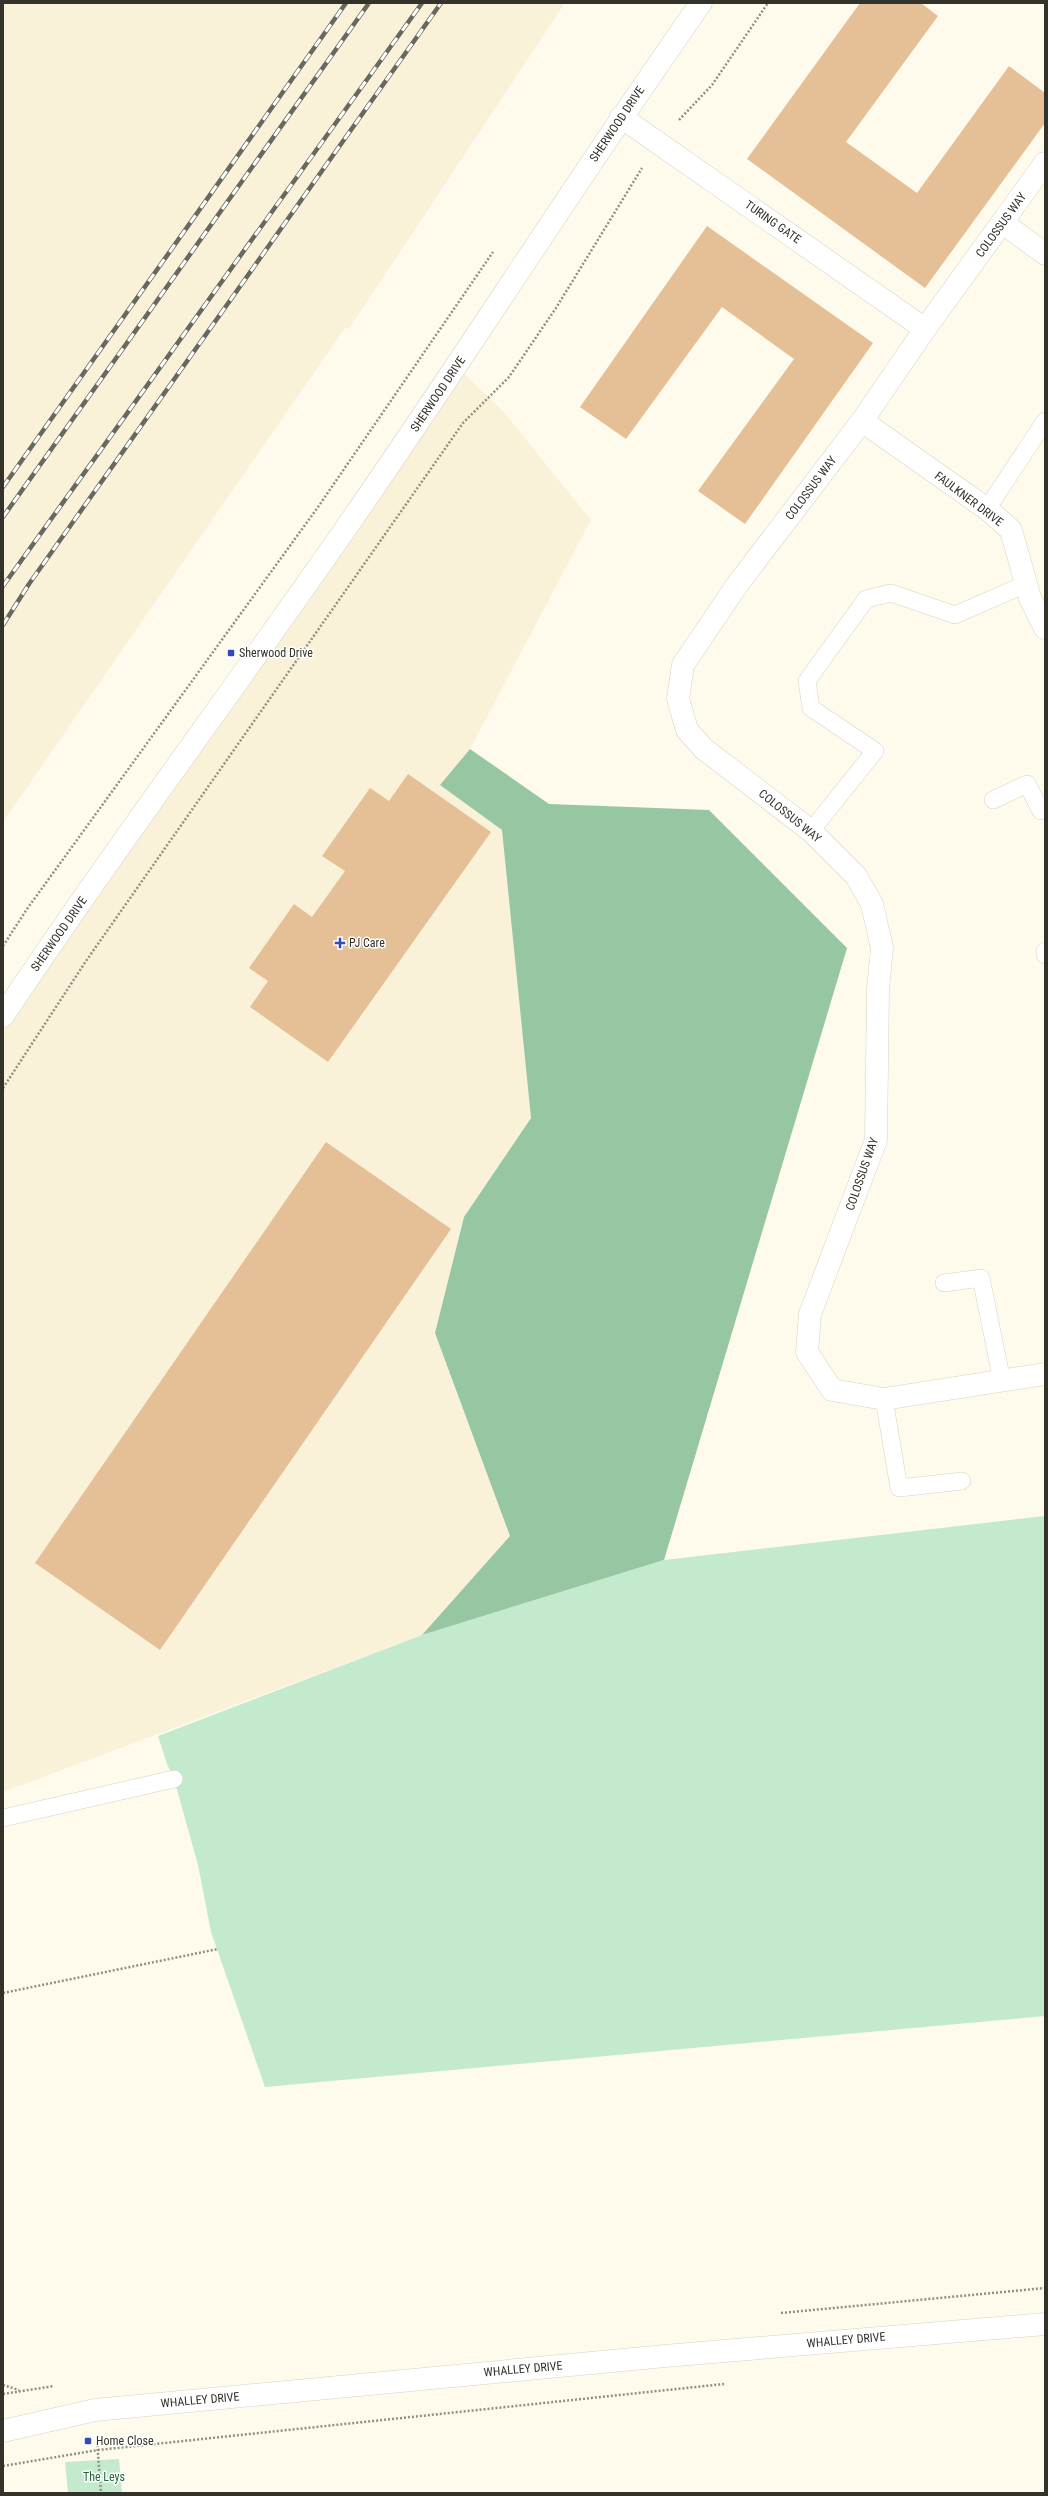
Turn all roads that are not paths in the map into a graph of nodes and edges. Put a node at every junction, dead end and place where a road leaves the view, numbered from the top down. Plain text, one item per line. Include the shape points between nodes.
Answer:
1 (700, 3) edge
2 (621, 117) junction
3 (1045, 163) edge
4 (1003, 223) junction
5 (1045, 254) edge
6 (925, 329) junction
7 (862, 421) junction
8 (1045, 421) edge
9 (987, 510) junction
10 (1026, 584) junction
11 (1045, 628) edge
12 (993, 800) dead end
13 (1045, 809) edge
14 (811, 831) junction
15 (1045, 951) edge
16 (1045, 955) edge
17 (3, 1016) edge
18 (944, 1283) dead end
19 (1045, 1374) edge
20 (1002, 1381) junction
21 (884, 1399) junction
22 (962, 1481) dead end
23 (174, 1779) dead end
24 (3, 1818) edge
25 (1045, 2324) edge
26 (3, 2431) edge

1 - 2 street, SHERWOOD DRIVE
2 - 6 street, TURING GATE
2 - 17 street, SHERWOOD DRIVE via 453,374 262,650 54,939
3 - 4 street, COLOSSUS WAY
4 - 5 street
4 - 6 street, COLOSSUS WAY
6 - 7 street, COLOSSUS WAY
7 - 9 street, FAULKNER DRIVE
7 - 14 street, COLOSSUS WAY via 737,585 683,665 678,699 687,730 704,749
8 - 9 lane
9 - 10 street, FAULKNER DRIVE via 1011,530
10 - 11 street, FAULKNER DRIVE
10 - 14 lane via 955,615 892,593 866,599 807,681 811,708 875,751
12 - 13 lane via 1027,784 1041,811
14 - 21 street, COLOSSUS WAY via 856,876 872,904 882,948 878,989 876,1140 810,1314 806,1352 832,1390
15 - 16 lane
18 - 20 lane via 981,1278
19 - 20 street, COLOSSUS WAY
20 - 21 street, COLOSSUS WAY
21 - 22 lane via 899,1488
23 - 24 lane
25 - 26 street, WHALLEY DRIVE via 665,2356 95,2410

